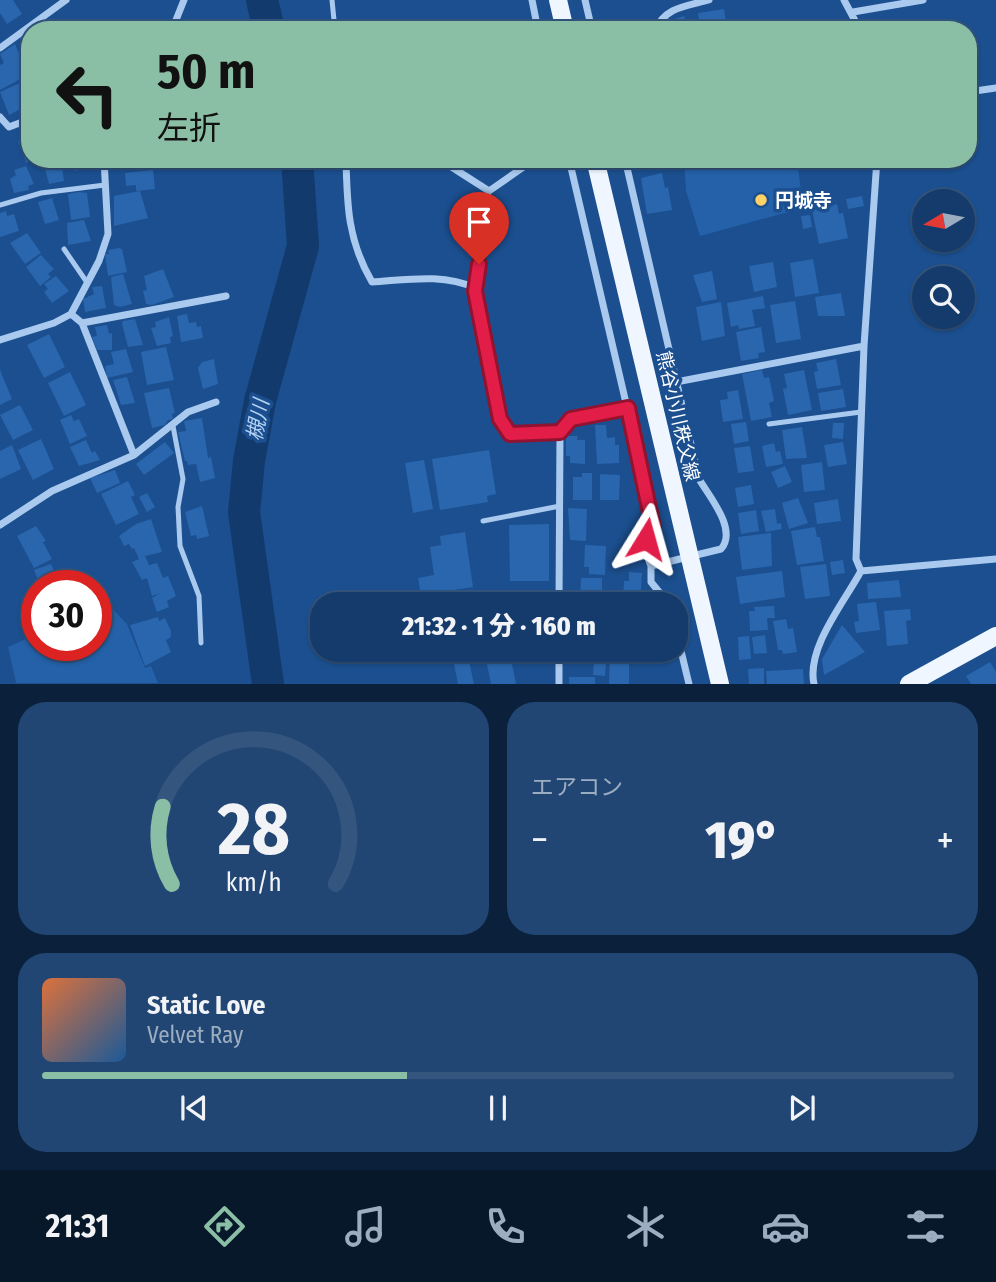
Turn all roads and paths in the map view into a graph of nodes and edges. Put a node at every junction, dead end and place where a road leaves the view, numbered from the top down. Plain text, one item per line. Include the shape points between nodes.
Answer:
1 (66, 0) edge
2 (184, 0) edge
3 (332, 0) edge
4 (531, 0) edge
5 (558, 0) edge
6 (585, 0) edge
7 (709, 0) edge
8 (844, 0) edge
9 (923, 0) edge
10 (853, 12) junction
11 (37, 21) edge
12 (176, 21) edge
13 (334, 21) edge
14 (536, 21) edge
15 (563, 21) edge
16 (590, 21) edge
17 (660, 21) edge
18 (856, 21) edge
19 (21, 33) edge
20 (0, 48) edge
21 (996, 88) edge
22 (977, 91) edge
23 (0, 117) edge
24 (21, 122) edge
25 (104, 168) edge
26 (346, 168) edge
27 (453, 168) edge
28 (522, 168) edge
29 (571, 168) edge
30 (597, 168) edge
31 (627, 168) edge
32 (876, 168) edge
33 (105, 184) junction
34 (489, 191) junction
35 (0, 205) edge
36 (64, 249) dead end
37 (86, 281) junction
38 (475, 288) junction
39 (226, 296) dead end
40 (71, 314) junction
41 (82, 323) junction
42 (0, 340) edge
43 (864, 346) junction
44 (676, 382) junction
45 (216, 402) dead end
46 (628, 408) junction
47 (861, 412) junction
48 (769, 424) dead end
49 (173, 426) junction
50 (560, 432) junction
51 (134, 455) junction
52 (561, 506) junction
53 (483, 521) dead end
54 (0, 525) edge
55 (690, 558) junction
56 (996, 559) edge
57 (651, 566) junction
58 (861, 571) junction
59 (559, 592) edge
60 (659, 592) edge
61 (996, 636) edge
62 (201, 643) dead end
63 (559, 662) edge
64 (684, 662) edge
65 (914, 682) edge
66 (559, 684) edge
67 (689, 684) edge
68 (720, 684) edge
69 (814, 684) edge

1 - 11 street
2 - 12 street
3 - 13 lane
4 - 14 street
5 - 15 main road
6 - 16 street
7 - 17 street via 669,11
8 - 10 street
9 - 10 street
10 - 18 street
19 - 20 street
21 - 22 street
23 - 24 street via 9,127
25 - 33 street
26 - 38 street via 347,215 358,259 372,282 430,278 461,281
27 - 34 street
28 - 34 street
29 - 46 street
30 - 55 main road, 熊谷小川秩父線
31 - 44 street
32 - 43 street
33 - 35 lane via 41,192
33 - 37 street via 108,234
34 - 38 lane
36 - 37 lane
37 - 40 street
38 - 50 lane via 500,419 510,434
39 - 41 street
40 - 41 street
40 - 42 street
41 - 51 street
43 - 44 street
43 - 47 street
44 - 55 street via 699,479 727,536 721,549
45 - 49 street via 188,412
46 - 50 street via 571,419
46 - 57 street via 651,510 653,527 644,548
47 - 48 lane
47 - 58 street via 856,559
49 - 51 street
49 - 62 lane via 183,479 178,508 180,546 199,596
50 - 52 street
51 - 54 street via 52,491
52 - 53 lane
52 - 59 street
55 - 57 street
55 - 68 main road, 熊谷小川秩父線
56 - 58 street
57 - 60 street via 651,582
58 - 69 street via 823,635 815,657
61 - 65 main road
63 - 66 street
64 - 67 street

